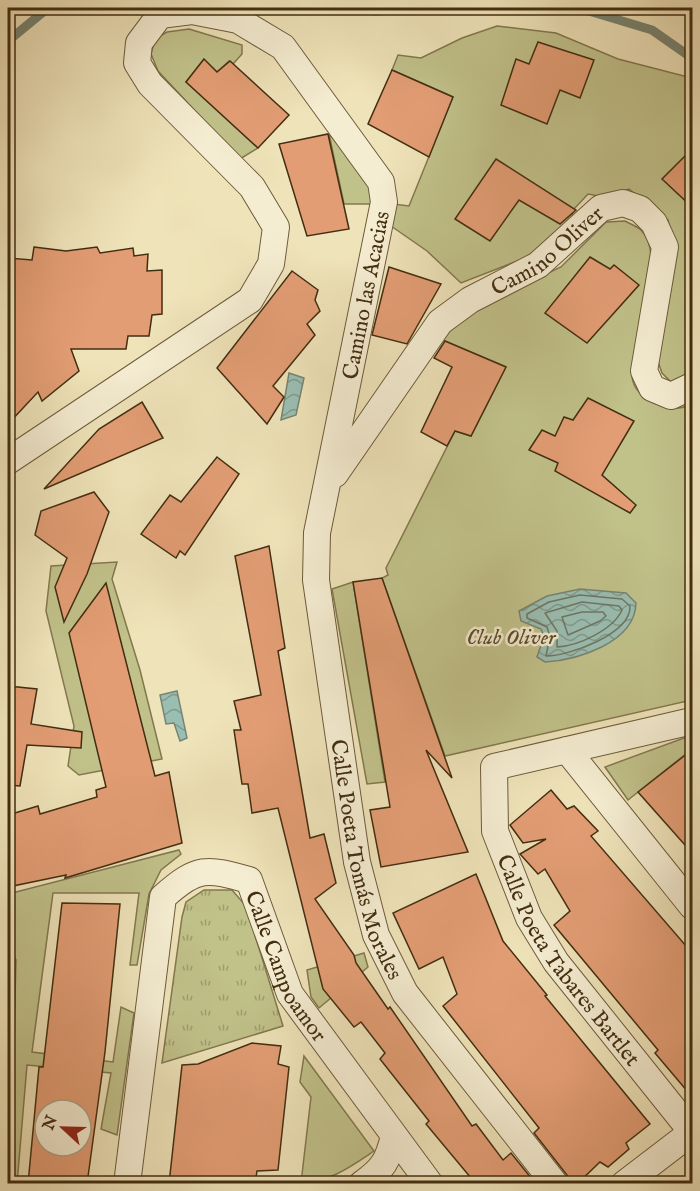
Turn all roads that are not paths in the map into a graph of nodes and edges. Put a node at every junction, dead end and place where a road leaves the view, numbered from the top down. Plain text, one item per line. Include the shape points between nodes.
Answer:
1 (193, 9) edge
2 (354, 354) junction
3 (397, 380) junction
4 (693, 386) edge
5 (8, 461) edge
6 (329, 484) junction
7 (693, 721) edge
8 (567, 750) junction
9 (693, 906) edge
10 (692, 1132) edge
11 (394, 1136) junction
12 (127, 1184) edge
13 (362, 1184) edge
14 (430, 1184) edge
15 (555, 1184) edge
16 (624, 1184) edge

1 - 2 street, Camino las Acacias via 238,20 284,47 381,182 384,202
1 - 5 street, Camino las Acacias via 160,15 139,43 137,63 150,84 252,187 276,227 271,264 250,300
2 - 3 street via 364,375 381,385
2 - 6 street, Camino las Acacias
3 - 4 street, Camino Oliver via 440,322 470,300 538,265 601,208 622,203 640,209 654,223 665,248 644,371 652,388 671,396
3 - 6 street, Camino Oliver
6 - 15 street, Calle Poeta Tomás Morales via 317,533 316,580 357,862 376,935 405,993
7 - 8 street
8 - 9 street
8 - 10 street, Calle Poeta Tabares Bartlet via 494,767 495,831 528,918 556,962
10 - 16 street
11 - 12 street, Calle Campoamor via 290,994 249,880 214,870 186,876 163,897
11 - 13 street via 381,1170
11 - 14 street, Calle Campoamor

